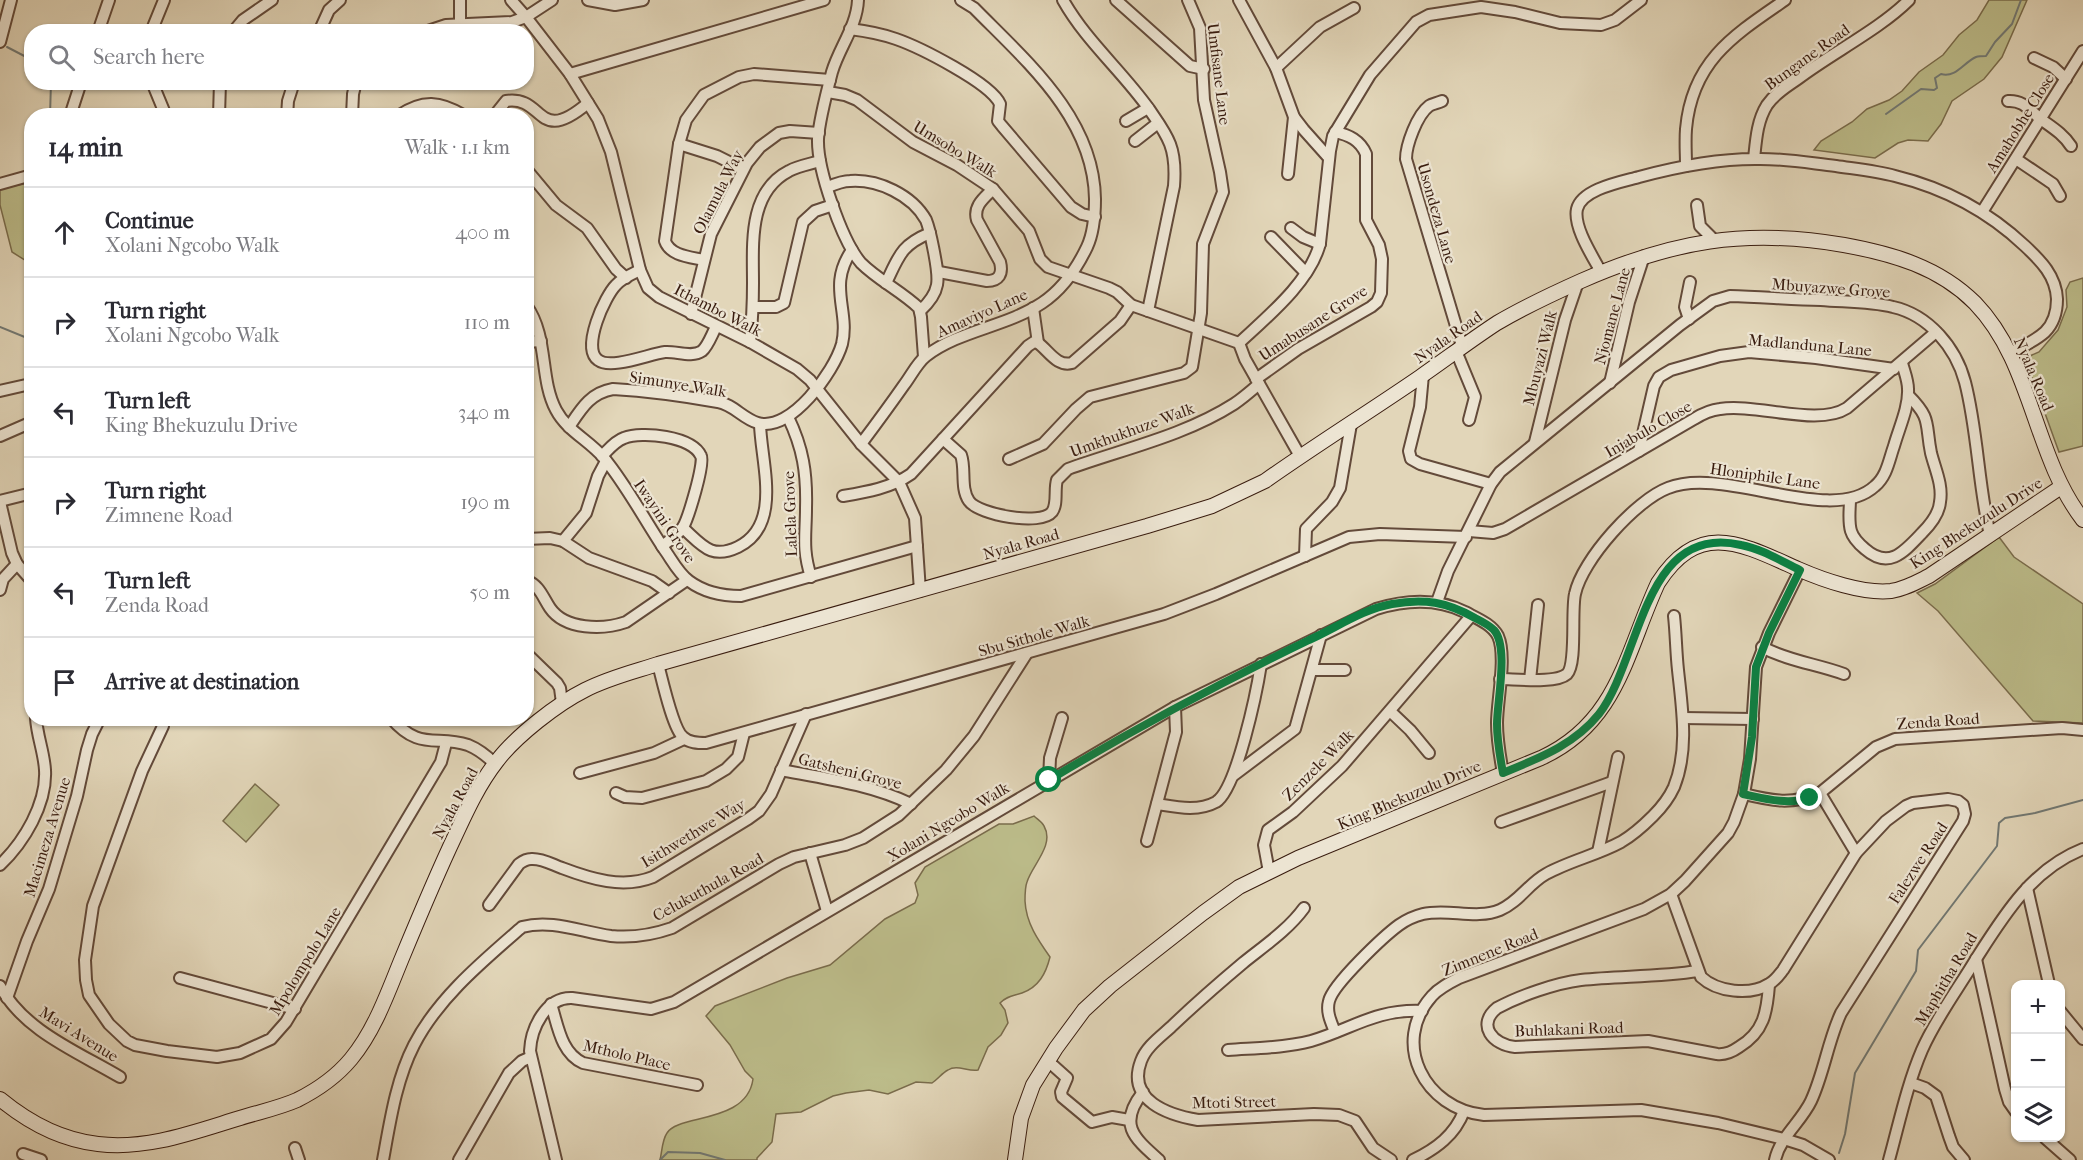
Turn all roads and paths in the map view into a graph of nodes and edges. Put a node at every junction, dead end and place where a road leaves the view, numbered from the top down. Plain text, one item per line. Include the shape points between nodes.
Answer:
1 (11, 0) edge
2 (109, 0) edge
3 (164, 0) edge
4 (272, 0) edge
5 (340, 0) edge
6 (460, 0) edge
7 (511, 0) edge
8 (552, 0) edge
9 (588, 0) edge
10 (643, 0) edge
11 (824, 0) edge
12 (858, 0) edge
13 (961, 0) edge
14 (1063, 0) edge
15 (1116, 0) edge
16 (1188, 0) edge
17 (1240, 0) edge
18 (1641, 0) edge
19 (1785, 0) edge
20 (1909, 0) edge
21 (811, 2) edge
22 (1354, 8) dead end
23 (526, 16) junction
24 (101, 24) edge
25 (154, 24) edge
26 (240, 24) edge
27 (323, 24) edge
28 (460, 24) joint
29 (532, 24) edge
30 (534, 27) edge
31 (850, 29) junction
32 (0, 42) edge
33 (2083, 51) edge
34 (2034, 58) dead end
35 (1276, 68) junction
36 (1204, 69) junction
37 (570, 74) junction
38 (2066, 79) junction
39 (830, 80) junction
40 (78, 90) edge
41 (155, 90) edge
42 (220, 90) edge
43 (291, 90) edge
44 (353, 90) edge
45 (828, 92) junction
46 (1442, 101) dead end
47 (2008, 101) dead end
48 (588, 103) junction
49 (73, 108) edge
50 (163, 108) edge
51 (219, 108) edge
52 (288, 108) edge
53 (352, 108) edge
54 (410, 108) edge
55 (449, 108) edge
56 (500, 108) edge
57 (531, 108) edge
58 (1148, 108) junction
59 (534, 110) edge
60 (1294, 117) junction
61 (2040, 119) junction
62 (1126, 121) dead end
63 (1158, 123) junction
64 (1335, 132) junction
65 (819, 133) junction
66 (1134, 141) dead end
67 (679, 144) junction
68 (2071, 146) dead end
69 (1329, 158) junction
70 (1754, 159) junction
71 (2016, 159) junction
72 (819, 161) junction
73 (1686, 166) junction
74 (743, 170) junction
75 (1288, 174) dead end
76 (24, 177) edge
77 (534, 179) edge
78 (0, 184) edge
79 (828, 187) junction
80 (993, 189) junction
81 (2060, 196) dead end
82 (833, 205) junction
83 (1697, 205) dead end
84 (1982, 212) junction
85 (1095, 217) junction
86 (1291, 228) dead end
87 (930, 233) junction
88 (1271, 237) dead end
89 (1714, 240) junction
90 (1320, 244) junction
91 (852, 250) junction
92 (1644, 256) junction
93 (704, 260) junction
94 (640, 270) junction
95 (1601, 272) junction
96 (939, 273) junction
97 (1306, 273) junction
98 (1071, 276) junction
99 (626, 278) junction
100 (1578, 282) junction
101 (1690, 282) dead end
102 (886, 283) junction
103 (1131, 305) junction
104 (753, 307) junction
105 (1033, 308) junction
106 (920, 311) junction
107 (1148, 311) junction
108 (691, 314) junction
109 (534, 319) edge
110 (1689, 319) junction
111 (716, 327) junction
112 (1199, 329) junction
113 (1936, 332) junction
114 (534, 341) edge
115 (541, 341) junction
116 (750, 342) junction
117 (1038, 343) junction
118 (1239, 343) junction
119 (1459, 348) junction
120 (2010, 352) junction
121 (924, 357) junction
122 (1898, 366) junction
123 (1423, 375) junction
124 (1258, 381) junction
125 (1610, 383) junction
126 (24, 385) edge
127 (817, 388) junction
128 (0, 391) edge
129 (1908, 395) junction
130 (788, 417) junction
131 (1469, 420) dead end
132 (760, 424) junction
133 (1351, 424) junction
134 (24, 426) edge
135 (569, 427) junction
136 (0, 436) edge
137 (943, 439) junction
138 (1535, 442) junction
139 (861, 444) junction
140 (1639, 451) junction
141 (1300, 456) junction
142 (604, 458) junction
143 (1009, 459) dead end
144 (899, 482) junction
145 (1491, 484) junction
146 (2061, 487) junction
147 (24, 495) edge
148 (843, 496) dead end
149 (1850, 499) junction
150 (0, 501) edge
151 (2083, 520) edge
152 (683, 528) junction
153 (1467, 534) junction
154 (1990, 535) junction
155 (534, 539) edge
156 (563, 541) junction
157 (662, 546) junction
158 (916, 546) junction
159 (1305, 556) junction
160 (17, 564) junction
161 (1800, 570) junction
162 (24, 572) edge
163 (811, 577) junction
164 (687, 580) junction
165 (534, 585) edge
166 (0, 590) edge
167 (921, 591) junction
168 (669, 592) junction
169 (1437, 602) junction
170 (1538, 605) dead end
171 (1471, 615) junction
172 (1674, 615) dead end
173 (1321, 635) junction
174 (1762, 647) junction
175 (1027, 653) junction
176 (534, 661) edge
177 (658, 664) junction
178 (1261, 664) junction
179 (1312, 670) junction
180 (1345, 670) dead end
181 (1844, 674) dead end
182 (1500, 679) junction
183 (1530, 680) junction
184 (562, 703) junction
185 (1175, 707) junction
186 (1390, 711) junction
187 (806, 714) junction
188 (1062, 718) dead end
189 (1683, 718) junction
190 (1753, 719) junction
191 (37, 726) edge
192 (96, 726) edge
193 (163, 726) edge
194 (400, 726) edge
195 (2083, 730) edge
196 (744, 733) junction
197 (684, 739) junction
198 (446, 743) junction
199 (1429, 753) dead end
200 (1618, 757) dead end
201 (495, 764) junction
202 (781, 770) junction
203 (580, 773) dead end
204 (1503, 773) junction
205 (1234, 775) junction
206 (1049, 780) junction
207 (1612, 782) junction
208 (616, 793) dead end
209 (1743, 794) junction
210 (1820, 794) junction
211 (911, 804) junction
212 (1157, 804) junction
213 (1501, 822) dead end
214 (1147, 841) dead end
215 (2083, 849) edge
216 (1598, 852) junction
217 (1856, 853) junction
218 (810, 854) junction
219 (0, 865) edge
220 (1269, 872) junction
221 (2027, 888) junction
222 (1671, 894) junction
223 (489, 905) dead end
224 (1304, 908) dead end
225 (827, 911) junction
226 (1976, 959) junction
227 (1698, 971) junction
228 (180, 978) dead end
229 (2048, 980) edge
230 (1769, 985) junction
231 (0, 986) edge
232 (7, 998) junction
233 (551, 1004) junction
234 (295, 1009) junction
235 (1422, 1011) junction
236 (2065, 1016) edge
237 (1335, 1032) junction
238 (2083, 1040) edge
239 (1228, 1050) dead end
240 (531, 1058) junction
241 (1048, 1061) junction
242 (120, 1077) dead end
243 (1911, 1083) junction
244 (697, 1085) dead end
245 (1143, 1092) junction
246 (0, 1099) edge
247 (2011, 1105) edge
248 (1464, 1111) junction
249 (1129, 1120) junction
250 (1784, 1139) junction
251 (2050, 1142) edge
252 (295, 1148) dead end
253 (23, 1154) dead end
254 (41, 1160) edge
255 (299, 1160) edge
256 (383, 1160) edge
257 (459, 1160) edge
258 (556, 1160) edge
259 (1016, 1160) edge
260 (1159, 1160) edge
261 (1391, 1160) edge
262 (1413, 1160) edge
263 (1774, 1160) edge
264 (1829, 1160) edge
265 (1889, 1160) edge
266 (1964, 1160) edge
267 (2070, 1160) edge

1 - 32 street
2 - 24 street
3 - 25 street
4 - 26 street
5 - 27 street via 329,10
6 - 28 street
7 - 23 street, Ithambo Walk
8 - 23 street
9 - 10 street via 615,5
11 - 21 street
12 - 31 street
13 - 85 street, Amaviyo Lane via 974,8 1056,96 1077,128 1094,174
14 - 58 street via 1081,29
15 - 36 street via 1190,66
16 - 36 street, Umfisane Lane via 1200,28
17 - 35 street
18 - 64 street via 1616,20 1594,26 1480,7 1429,15 1410,27 1378,64
19 - 73 street via 1731,38 1703,73 1690,107
20 - 70 street, Bungane Road via 1774,97 1760,120
21 - 37 street
22 - 35 street via 1320,27
23 - 28 street via 512,22
23 - 29 street, Ithambo Walk
30 - 37 street, Ithambo Walk
31 - 39 street
31 - 85 street via 898,40 958,70 998,100 998,121 1071,207
33 - 38 street, Amahobhe Close
34 - 38 street
35 - 60 street
36 - 112 street, Umfisane Lane via 1204,100 1223,192 1203,244
37 - 48 street, Ithambo Walk
38 - 61 street, Amahobhe Close
39 - 45 street
39 - 67 street via 760,74 727,82 699,100 686,120
40 - 49 street
41 - 50 street
42 - 51 street
43 - 52 street
44 - 53 street
45 - 65 street
45 - 80 street, Umsobo Walk via 857,100 913,142
46 - 119 street, Usondeza Lane via 1429,106 1420,116 1407,146 1406,159
47 - 61 street via 2023,104
48 - 59 street via 560,122 548,120
48 - 94 street, Ithambo Walk via 611,152
54 - 55 street via 431,104
56 - 57 street via 506,101
58 - 62 street
58 - 63 street
60 - 69 street
60 - 75 street
61 - 68 street via 2060,132
61 - 71 street, Amahobhe Close
63 - 66 street
63 - 107 street via 1171,146 1174,179
64 - 69 street
64 - 124 street, Umabusane Grove via 1355,139 1366,154 1366,220 1381,249 1382,293 1371,307 1298,350
65 - 72 street
65 - 74 street, Olamula Way via 775,135
67 - 74 street via 717,156
67 - 93 street via 666,244 673,252
69 - 90 street
70 - 73 street
70 - 84 street via 1790,160 1894,176 1948,194
71 - 81 street via 2053,184
71 - 84 street, Amahobhe Close
72 - 79 street
72 - 104 street via 779,178 763,197 754,229
73 - 95 street via 1616,183 1581,200 1578,224
74 - 93 street, Olamula Way via 713,229
76 - 78 street
77 - 99 street via 550,198 587,228
79 - 82 street
79 - 87 street via 852,181 889,188 921,214
80 - 96 street via 977,205 975,213 1000,262 998,279 987,281
80 - 98 street, Umsobo Walk via 1029,231 1043,262
82 - 91 street
82 - 104 street via 815,211 803,222 784,303
83 - 89 street via 1701,229
84 - 120 street via 2036,256 2055,286 2055,313 2047,330
85 - 98 street, Amaviyo Lane via 1089,242
86 - 90 street
87 - 96 street
87 - 102 street via 907,244
88 - 97 street
89 - 92 street, Nyala Road
89 - 120 street, Nyala Road via 1809,240 1908,260 1965,294
90 - 97 street
91 - 102 street
91 - 127 street via 840,277 842,342 830,371
92 - 95 street, Nyala Road
92 - 125 street, Njomane Lane
93 - 108 street, Olamula Way
94 - 99 street
94 - 108 street, Ithambo Walk via 652,292
95 - 100 street, Nyala Road
96 - 106 street via 936,291
97 - 118 street
98 - 103 street, Umsobo Walk via 1109,288
98 - 105 street, Amaviyo Lane via 1052,296
99 - 111 street via 610,293 597,319 592,352 601,362 665,352 699,352
100 - 119 street, Nyala Road
100 - 138 street, Mbuyazi Walk
101 - 110 street via 1685,307
102 - 106 street
103 - 107 street, Umsobo Walk
103 - 117 street via 1120,321 1072,363 1063,364
104 - 116 street
105 - 117 street
105 - 121 street, Amaviyo Lane
106 - 121 street
107 - 112 street, Umsobo Walk
108 - 111 street, Ithambo Walk
109 - 115 street, Iwayini Grove
110 - 113 street, Mbuyazwe Grove via 1713,301 1730,296 1848,302 1902,309
110 - 125 street, Mbuyazwe Grove
111 - 116 street, Ithambo Walk
112 - 118 street, Umsobo Walk
112 - 143 street, Umfisane Lane via 1189,370 1090,397 1043,444
113 - 122 street, Injabulo Close
113 - 154 street, Mbuyazwe Grove via 1950,346 1966,384
114 - 115 street
115 - 135 street, Iwayini Grove via 553,404
116 - 127 street, Ithambo Walk via 797,369
117 - 137 street via 1028,346
118 - 124 street
119 - 123 street, Nyala Road
119 - 131 street, Usondeza Lane via 1475,397
120 - 146 street, Nyala Road
121 - 139 street, Amaviyo Lane
122 - 129 street, Hloniphile Lane via 1907,382
122 - 140 street, Injabulo Close via 1835,414 1720,409 1694,419
122 - 140 street, Madlanduna Lane via 1756,352 1720,356 1671,370 1659,377 1654,386
123 - 133 street, Nyala Road
123 - 145 street via 1409,451 1411,459
124 - 137 street, Umkhukhuze Walk via 1235,403 1212,417 1068,469 1057,480 1054,509 1041,516 1008,517 976,508 965,493 961,455
124 - 141 street
125 - 138 street, Mbuyazwe Grove
126 - 128 street
127 - 130 street
127 - 139 street, Ithambo Walk
129 - 149 street, Hloniphile Lane via 1883,477 1868,492
129 - 149 street via 1926,418 1941,500 1938,512 1903,552 1884,559 1854,538
130 - 132 street
130 - 163 street, Lalela Grove via 802,452 806,498 804,552
132 - 135 street, Simunye Walk via 722,403 613,389 591,398
132 - 152 street via 766,491 760,529 739,547 718,553
133 - 141 street, Nyala Road
133 - 159 street via 1340,488 1306,529
134 - 136 street
135 - 142 street, Iwayini Grove
137 - 144 street
138 - 145 street, Mbuyazwe Grove
139 - 144 street, Ithambo Walk
140 - 153 street, Injabulo Close via 1505,529
141 - 167 street, Nyala Road via 1265,481 1212,506
142 - 152 street via 624,438 637,436 673,437 697,451 703,468
142 - 156 street via 586,513
142 - 157 street, Iwayini Grove
144 - 148 street
144 - 158 street, Ithambo Walk via 915,518
145 - 153 street, Mbuyazwe Grove
146 - 151 street, Nyala Road
146 - 154 street, King Bhekuzulu Drive
147 - 150 street
149 - 183 street, Hloniphile Lane via 1822,500 1696,482 1652,495 1596,552 1580,576 1574,595 1569,671 1556,679
150 - 160 street
152 - 157 street
153 - 159 street, Sbu Sithole Walk via 1358,535
153 - 169 street, Mbuyazwe Grove
154 - 161 street, King Bhekuzulu Drive via 1929,576 1891,591 1851,587
155 - 156 street
156 - 168 street via 588,558 652,581
157 - 164 street, Iwayini Grove
158 - 163 street, Iwayini Grove
158 - 167 street, Ithambo Walk
159 - 175 street, Sbu Sithole Walk via 1185,607
160 - 162 street
160 - 166 street via 3,579
161 - 174 street, Zimnene Road
161 - 204 street, King Bhekuzulu Drive via 1756,549 1733,543 1706,544 1682,555 1658,583 1617,682 1596,717 1564,746
163 - 164 street, Iwayini Grove via 727,596
164 - 168 street
165 - 168 street via 557,616 591,627 626,622
167 - 177 street, Nyala Road
169 - 171 street, Xolani Ngcobo Walk
169 - 173 street, Xolani Ngcobo Walk via 1390,604
170 - 183 street
171 - 182 street, Xolani Ngcobo Walk via 1498,637
171 - 186 street, Zenzele Walk
172 - 189 street
173 - 178 street, Xolani Ngcobo Walk
173 - 179 street
174 - 181 street
174 - 190 street, Zimnene Road via 1754,681
175 - 187 street, Sbu Sithole Walk
175 - 211 street, Celukuthula Road via 974,736
176 - 184 street via 557,683
177 - 184 street, Nyala Road via 606,680
177 - 197 street via 676,729
178 - 185 street, Xolani Ngcobo Walk
178 - 205 street
179 - 180 street
179 - 205 street via 1295,729
182 - 183 street, Hloniphile Lane
182 - 204 street, Xolani Ngcobo Walk via 1497,723
184 - 201 street, Nyala Road
185 - 206 street, Xolani Ngcobo Walk
185 - 212 street via 1176,732
186 - 199 street
186 - 220 street, Zenzele Walk via 1342,766 1268,830 1264,845
187 - 196 street, Sbu Sithole Walk
187 - 202 street, Isithwethwe Way
188 - 206 street via 1050,758
189 - 190 street
189 - 216 street via 1673,789 1634,834
190 - 209 street, Zimnene Road
191 - 219 street via 45,770 42,795 23,838
192 - 232 street, Macimeza Avenue via 50,889
193 - 234 street, Mpolompolo Lane via 142,771 93,906 85,960 89,995 109,1024 135,1045 217,1057 240,1053 278,1034
194 - 198 street via 427,741
195 - 210 street, Zenda Road via 2044,729 1887,741
196 - 197 street, Sbu Sithole Walk via 706,743
196 - 208 street via 738,757 706,781 642,798
197 - 203 street via 654,753
198 - 201 street via 467,745
198 - 234 street, Mpolompolo Lane via 441,762
200 - 207 street
201 - 246 street, Nyala Road via 468,808 364,1042 318,1088 277,1107 129,1146 70,1138 30,1120
202 - 211 street, Gatsheni Grove via 873,790
202 - 223 street, Isithwethwe Way via 759,811 653,877 618,882 531,858 519,864
204 - 220 street, King Bhekuzulu Drive
205 - 212 street via 1224,794 1209,804 1193,808
206 - 225 street, Xolani Ngcobo Walk
207 - 213 street
207 - 216 street
209 - 210 street, Zenda Road via 1788,801
209 - 222 street, Zimnene Road via 1728,833
210 - 217 street
211 - 218 street, Celukuthula Road via 863,838
212 - 214 street
215 - 221 street, Maphitha Road via 2058,861
216 - 237 street via 1547,873 1500,910 1482,914 1432,912 1401,923 1332,992 1328,1012
217 - 230 street, Falezwe Road via 1783,970
217 - 250 street, Falezwe Road via 1906,806 1948,799 1964,805 1963,821 1841,1013 1812,1099
218 - 225 street
218 - 256 street, Celukuthula Road via 780,864 672,928 655,934 611,936 546,924 522,927 426,1023 405,1067
220 - 241 street, King Bhekuzulu Drive via 1216,903 1094,999
221 - 226 street, Maphitha Road via 1996,926
221 - 229 street
222 - 227 street
222 - 235 street, Zimnene Road via 1644,909 1459,978 1438,990
224 - 245 street via 1152,1045 1140,1063
225 - 233 street, Xolani Ngcobo Walk via 662,1007 636,1008 565,998
226 - 243 street, Maphitha Road via 1929,1035
226 - 247 street
227 - 230 street via 1707,983 1721,989 1748,990
227 - 230 street, Buhlakani Road via 1558,985 1497,1008 1488,1020 1490,1033 1497,1042 1515,1047 1648,1041 1728,1054 1754,1036 1762,1025
228 - 234 street
231 - 232 street, Mavi Avenue
232 - 242 street, Mavi Avenue via 49,1036
233 - 240 street via 533,1034
233 - 244 street, Mtholo Place via 566,1048 584,1064
235 - 237 street via 1392,1012
235 - 248 street, Zimnene Road via 1414,1039 1421,1074 1439,1097
236 - 238 street
237 - 239 street via 1302,1043
240 - 257 street via 509,1073
240 - 258 street
241 - 249 street via 1068,1079 1062,1096 1087,1119
241 - 259 street, King Bhekuzulu Drive via 1027,1099
243 - 265 street, Maphitha Road
243 - 266 street via 1936,1096 1948,1136
245 - 249 street
245 - 261 street, Mtoti Street via 1163,1111 1198,1120 1345,1116 1358,1123 1374,1148
248 - 250 street, Zimnene Road via 1484,1115 1641,1110
248 - 262 street via 1446,1139
249 - 260 street via 1136,1137
250 - 263 street
250 - 264 street, Zimnene Road
251 - 267 street
252 - 255 street
253 - 254 street

